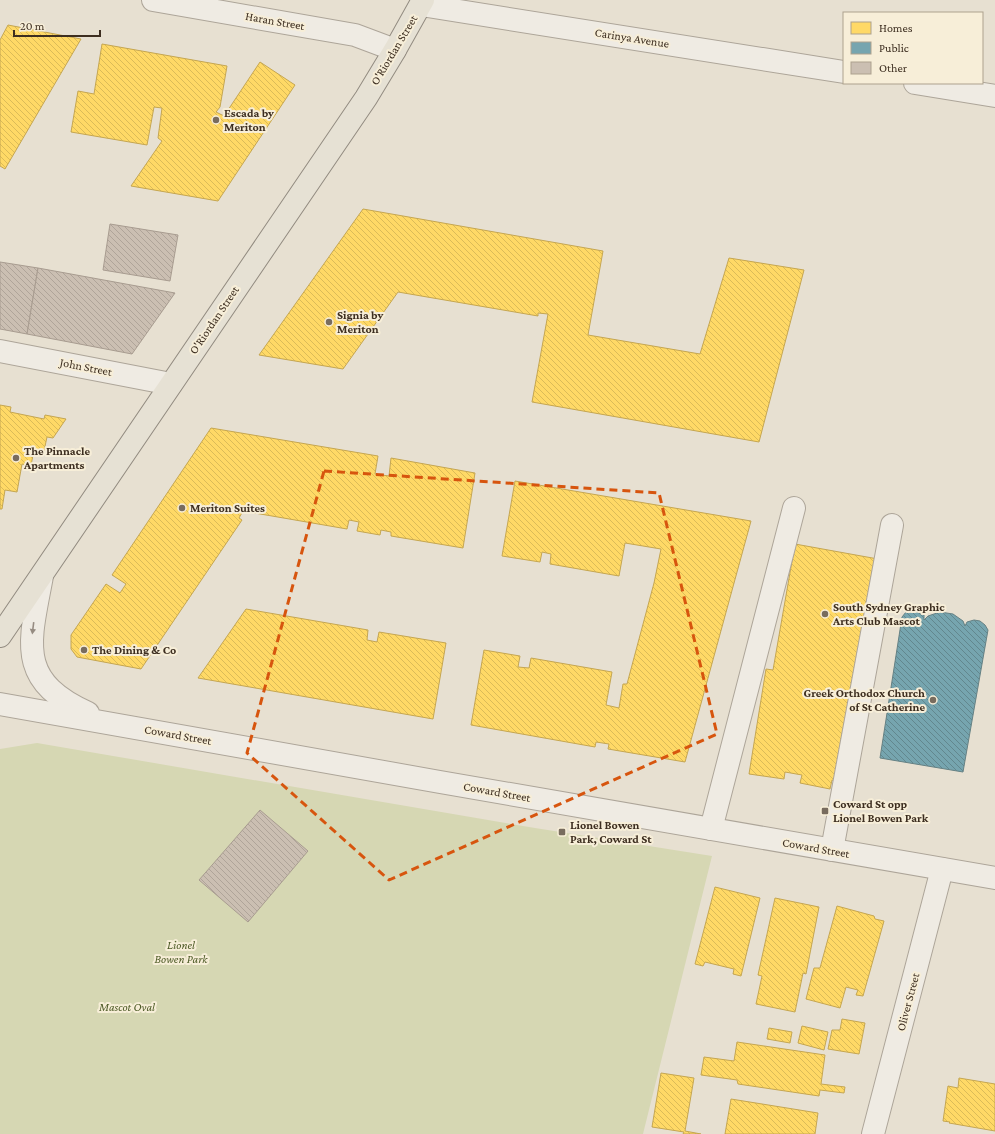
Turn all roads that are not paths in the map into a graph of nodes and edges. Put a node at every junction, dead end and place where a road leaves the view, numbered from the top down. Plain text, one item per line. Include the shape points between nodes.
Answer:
1 (153, 0) edge
2 (422, 2) edge
3 (395, 50) junction
4 (843, 72) edge
5 (921, 84) edge
6 (995, 96) edge
7 (0, 351) edge
8 (171, 384) junction
9 (794, 508) dead end
10 (892, 525) dead end
11 (42, 576) junction
12 (0, 636) edge
13 (0, 704) edge
14 (108, 722) junction
15 (711, 829) junction
16 (832, 850) junction
17 (942, 870) junction
18 (995, 878) edge
19 (873, 1134) edge

1 - 3 street, Haran Street via 355,35
2 - 3 main road, O'Riordan Street
2 - 4 street, Carinya Avenue
3 - 8 main road, O'Riordan Street via 366,98
5 - 6 street
7 - 8 street, John Street
8 - 11 main road, O'Riordan Street
9 - 15 street
10 - 16 street
11 - 12 main road, O'Riordan Street
11 -> 14 street via 31,638 37,672 57,696
13 - 14 street, Coward Street
14 - 15 street, Coward Street
15 - 16 street, Coward Street
16 - 17 street, Coward Street
17 - 18 street, Coward Street
17 - 19 street, Oliver Street

